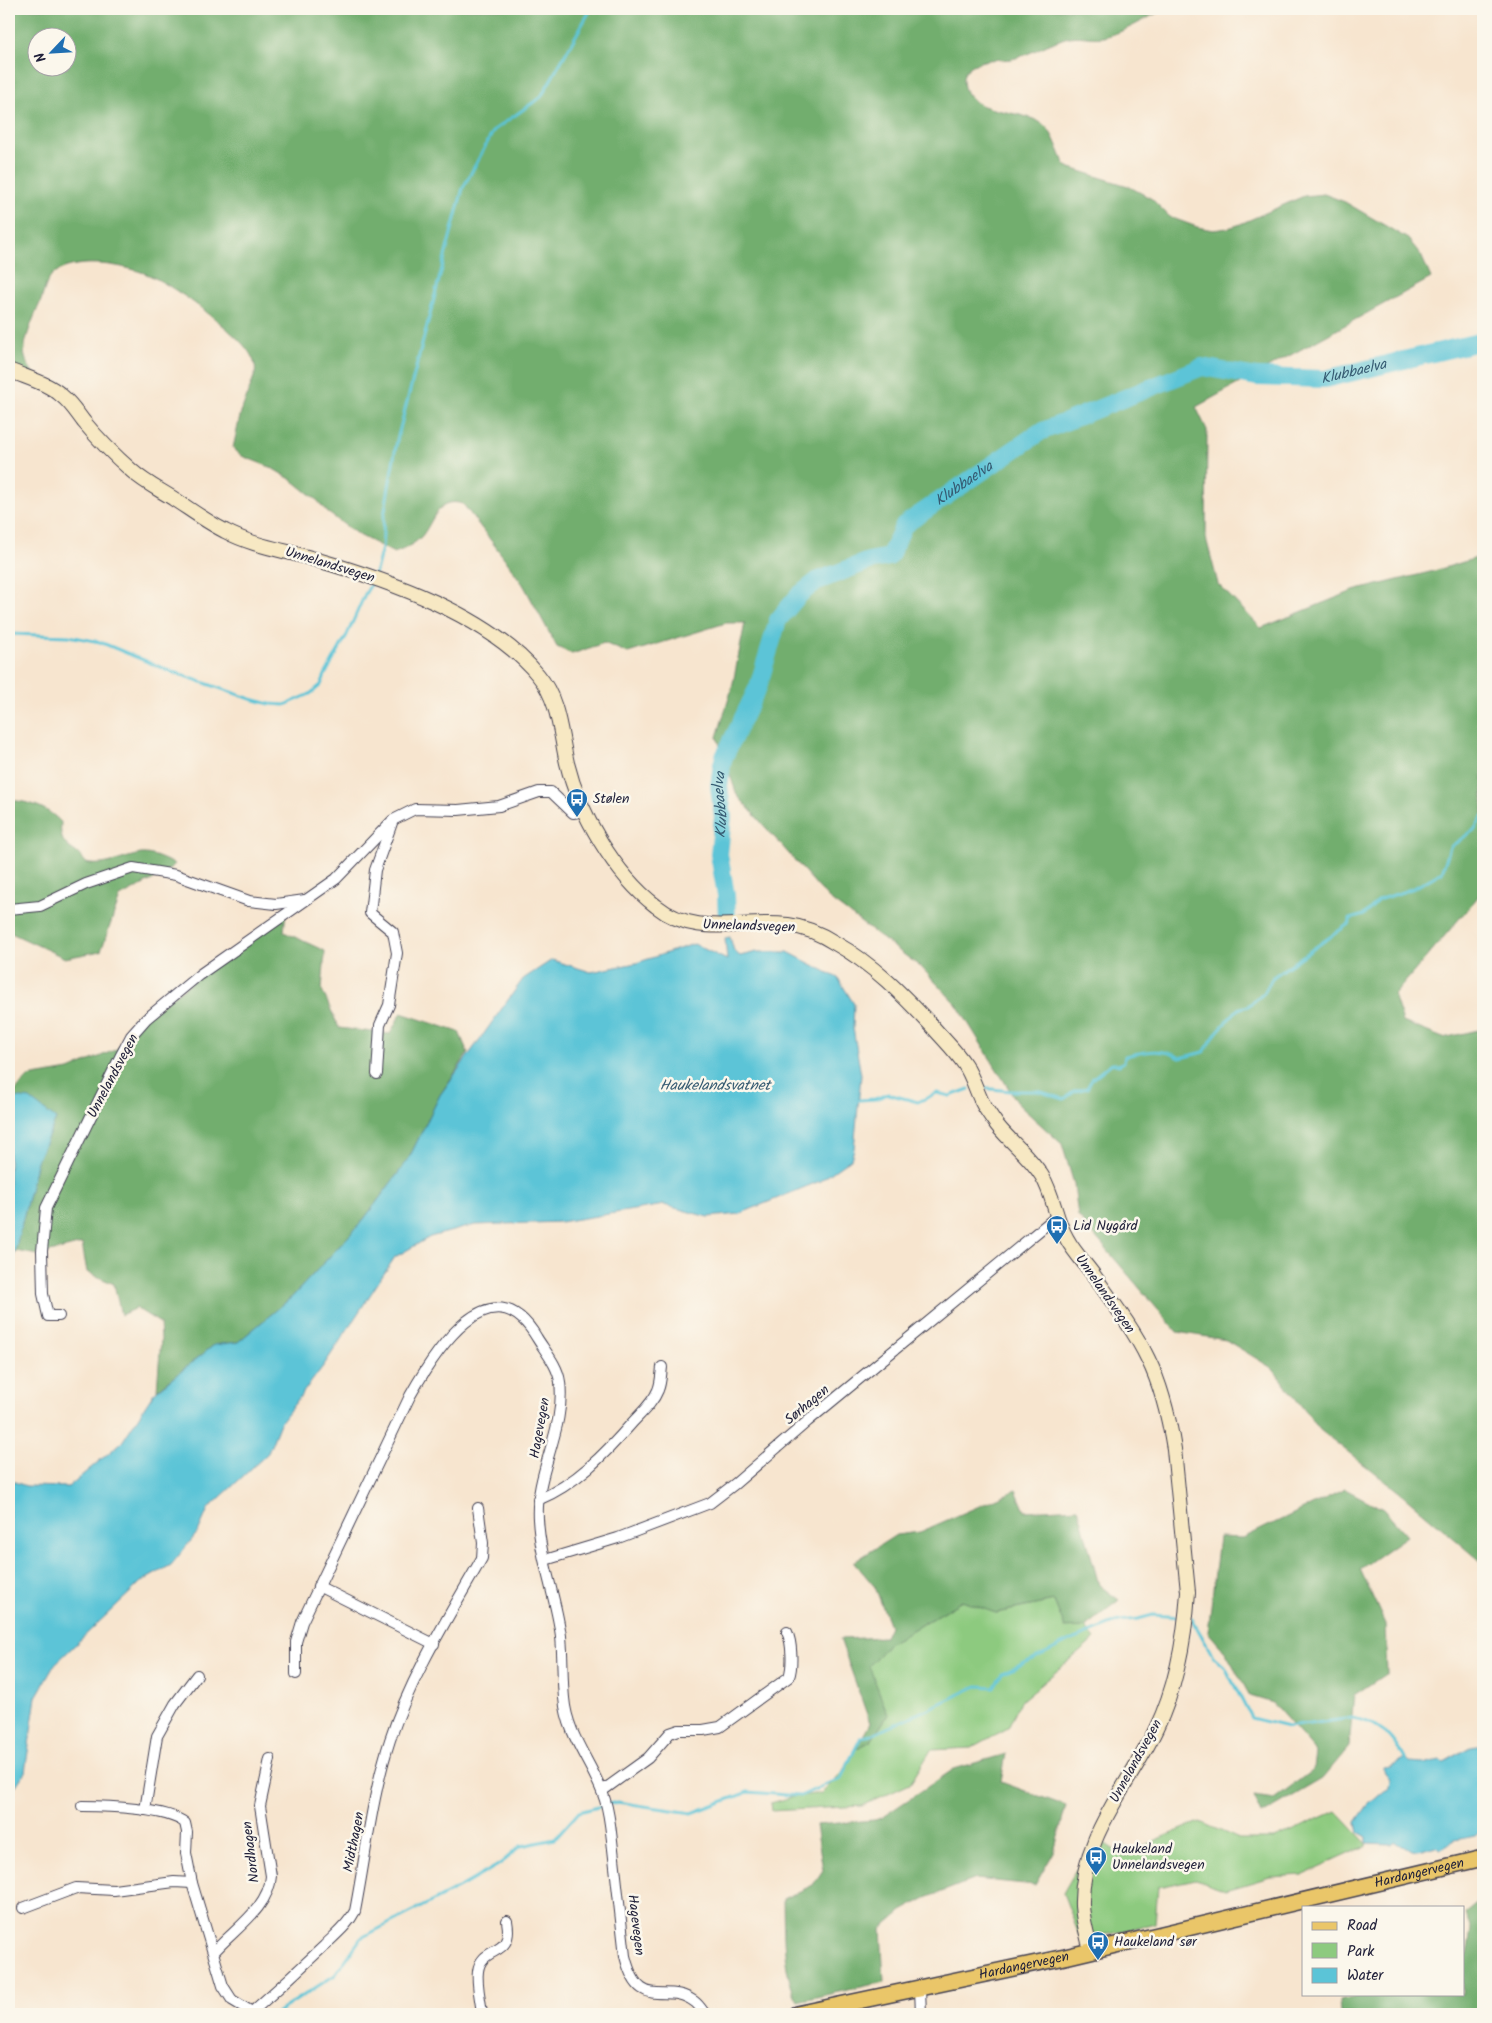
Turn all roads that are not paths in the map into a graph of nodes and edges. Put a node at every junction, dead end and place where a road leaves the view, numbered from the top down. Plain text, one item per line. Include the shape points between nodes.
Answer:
1 (9, 370) edge
2 (584, 811) junction
3 (393, 820) junction
4 (308, 899) junction
5 (9, 909) edge
6 (377, 1074) dead end
7 (1057, 1216) junction
8 (59, 1316) dead end
9 (662, 1367) dead end
10 (538, 1500) junction
11 (478, 1508) dead end
12 (545, 1560) junction
13 (318, 1586) junction
14 (787, 1632) dead end
15 (434, 1644) junction
16 (296, 1674) dead end
17 (197, 1675) dead end
18 (270, 1759) dead end
19 (605, 1799) junction
20 (82, 1806) dead end
21 (145, 1810) junction
22 (1483, 1858) edge
23 (192, 1883) junction
24 (23, 1908) dead end
25 (507, 1921) dead end
26 (214, 1952) junction
27 (1091, 1952) junction
28 (920, 1989) junction
29 (252, 2013) edge
30 (482, 2014) edge
31 (705, 2014) edge
32 (797, 2014) edge
33 (921, 2014) edge

1 - 2 main road, Unnelandsvegen via 62,395 85,424 135,475 224,530 257,545 357,571 407,590 486,630 542,678 552,697 567,764
2 - 3 street, Unnelandsvegen via 573,813 551,792 539,792 500,806 458,810 414,809
2 - 7 main road, Unnelandsvegen via 604,847 632,883 655,906 672,916 704,926 768,924 801,928 836,943 869,965 902,994 965,1065 994,1121 1006,1137 1029,1157 1045,1181
3 - 4 street, Unnelandsvegen via 336,879
3 - 6 street via 375,870 370,913 393,932 397,953 389,1005 380,1025
4 - 5 street, Unnelandsvegen via 276,904 249,901 176,875 133,868 86,884 40,906
4 - 8 street, Unnelandsvegen via 199,975 146,1019 132,1036 46,1208 42,1251 44,1294 48,1316
7 - 12 street, Sørhagen via 719,1496 701,1508
7 - 27 main road, Unnelandsvegen via 1067,1240 1130,1329 1156,1376 1171,1427 1188,1592 1175,1673 1163,1712 1140,1759 1104,1818 1088,1860 1082,1908
9 - 10 street via 658,1391 612,1446 566,1485
10 - 12 street, Hagevegen via 539,1533
10 - 13 street, Hagevegen via 559,1416 560,1380 524,1318 505,1308 487,1310 454,1332 425,1369
11 - 15 street, Midthagen via 482,1558
12 - 19 street, Hagevegen via 560,1636 566,1712 575,1739
13 - 15 street
13 - 16 street, Hagevegen via 296,1642
14 - 19 street via 791,1671 783,1681 720,1727 670,1733
15 - 29 street, Midthagen via 390,1741 355,1911 340,1930
17 - 21 street via 157,1736
18 - 26 street, Nordhagen via 260,1806 270,1886 260,1906
19 - 31 street, Hagevegen via 629,1970 643,1990 682,1995 696,2002
20 - 21 street
21 - 23 street via 175,1817 185,1823
22 - 27 main road, Hardangervegen
23 - 24 street via 174,1882 114,1890 76,1888
23 - 26 street
25 - 30 street via 508,1940 484,1958 478,1970
26 - 29 street via 227,1993
27 - 28 main road, Hardangervegen
28 - 32 main road, Hardangervegen
28 - 33 street

